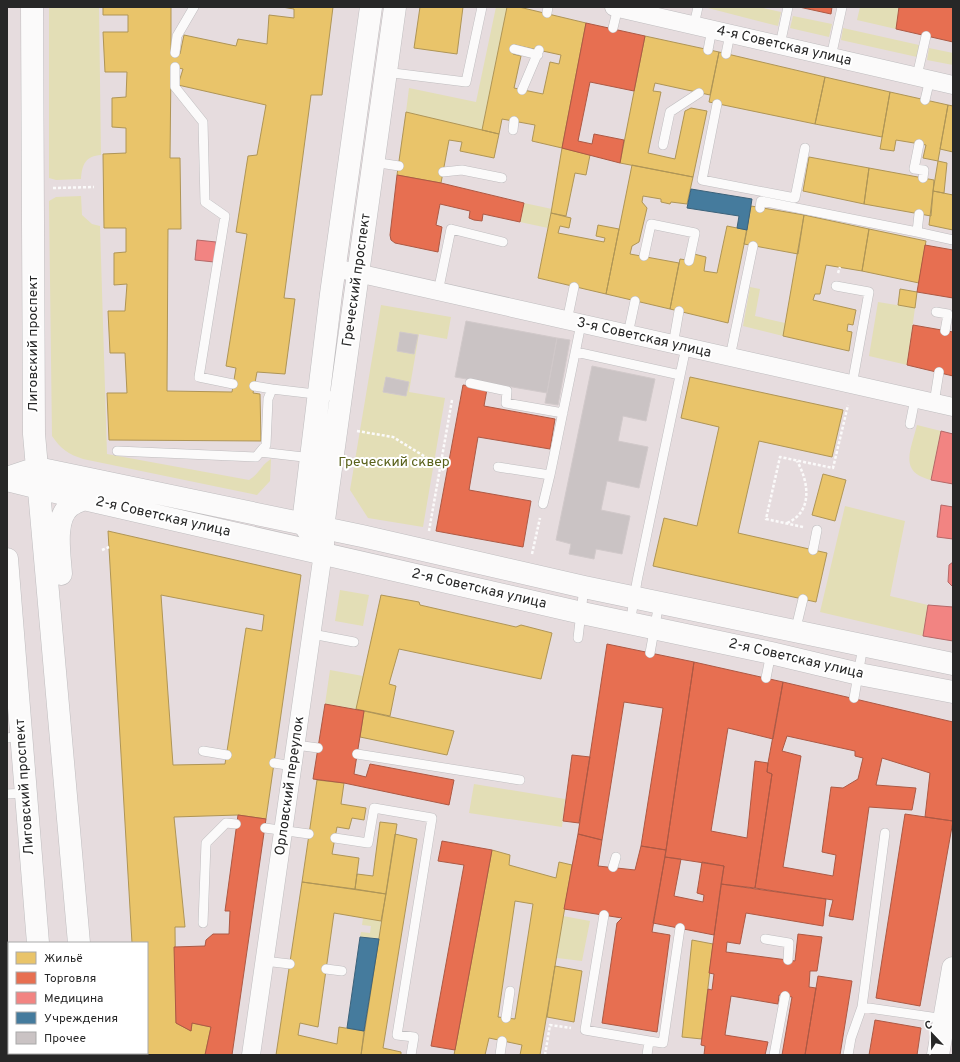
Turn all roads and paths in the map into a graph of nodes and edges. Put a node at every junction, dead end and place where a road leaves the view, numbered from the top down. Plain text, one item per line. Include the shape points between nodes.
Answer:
1 (32, 7) edge
2 (194, 7) edge
3 (371, 7) edge
4 (394, 7) edge
5 (482, 7) edge
6 (616, 7) edge
7 (698, 7) edge
8 (788, 7) edge
9 (842, 7) edge
10 (694, 25) junction
11 (613, 28) dead end
12 (712, 29) junction
13 (730, 34) junction
14 (926, 36) dead end
15 (780, 45) junction
16 (514, 49) dead end
17 (708, 50) dead end
18 (175, 53) dead end
19 (726, 54) dead end
20 (831, 57) junction
21 (175, 67) dead end
22 (386, 72) junction
23 (923, 78) junction
24 (953, 85) edge
25 (522, 90) dead end
26 (699, 93) dead end
27 (925, 100) dead end
28 (716, 104) dead end
29 (919, 144) dead end
30 (663, 145) dead end
31 (805, 148) dead end
32 (373, 162) junction
33 (399, 166) dead end
34 (443, 172) dead end
35 (502, 178) dead end
36 (923, 178) dead end
37 (94, 187) dead end
38 (56, 188) dead end
39 (761, 200) junction
40 (919, 214) dead end
41 (917, 232) junction
42 (953, 240) edge
43 (503, 242) dead end
44 (753, 246) dead end
45 (644, 256) dead end
46 (689, 261) dead end
47 (335, 268) junction
48 (358, 273) junction
49 (836, 286) dead end
50 (574, 287) dead end
51 (438, 292) junction
52 (635, 301) dead end
53 (679, 311) dead end
54 (936, 312) dead end
55 (574, 322) junction
56 (945, 331) dead end
57 (628, 334) junction
58 (680, 346) junction
59 (576, 352) junction
60 (730, 357) junction
61 (939, 372) dead end
62 (680, 375) junction
63 (470, 383) dead end
64 (233, 384) dead end
65 (852, 385) junction
66 (254, 386) dead end
67 (272, 389) junction
68 (319, 394) junction
69 (341, 397) junction
70 (915, 399) junction
71 (452, 400) dead end
72 (934, 403) junction
73 (848, 405) dead end
74 (953, 408) edge
75 (563, 413) junction
76 (910, 424) dead end
77 (355, 430) dead end
78 (117, 451) dead end
79 (260, 452) junction
80 (312, 458) junction
81 (797, 460) junction
82 (440, 466) junction
83 (498, 468) dead end
84 (550, 476) junction
85 (38, 478) junction
86 (7, 479) edge
87 (84, 499) junction
88 (543, 504) joint
89 (787, 524) junction
90 (313, 526) junction
91 (818, 530) joint
92 (428, 534) dead end
93 (110, 548) dead end
94 (102, 550) dead end
95 (813, 550) dead end
96 (323, 553) junction
97 (531, 557) dead end
98 (7, 559) edge
99 (7, 562) edge
100 (584, 587) junction
101 (634, 597) junction
102 (803, 599) dead end
103 (659, 602) junction
104 (582, 613) junction
105 (630, 624) junction
106 (655, 629) junction
107 (795, 632) junction
108 (312, 634) junction
109 (578, 638) dead end
110 (354, 642) dead end
111 (863, 646) junction
112 (650, 653) dead end
113 (771, 653) junction
114 (953, 664) edge
115 (859, 674) junction
116 (766, 678) dead end
117 (56, 680) junction
118 (953, 692) edge
119 (854, 698) dead end
120 (14, 737) edge
121 (296, 745) junction
122 (318, 748) dead end
123 (203, 751) dead end
124 (358, 754) dead end
125 (227, 755) dead end
126 (274, 763) dead end
127 (292, 766) junction
128 (520, 780) dead end
129 (16, 794) edge
130 (236, 824) dead end
131 (265, 828) dead end
132 (283, 830) junction
133 (885, 833) dead end
134 (309, 834) dead end
135 (335, 838) dead end
136 (616, 857) dead end
137 (613, 867) dead end
138 (604, 915) dead end
139 (203, 923) dead end
140 (680, 928) dead end
141 (765, 939) dead end
142 (38, 942) edge
143 (79, 942) edge
144 (788, 960) dead end
145 (264, 961) junction
146 (290, 964) dead end
147 (953, 968) edge
148 (326, 969) dead end
149 (342, 971) dead end
150 (510, 991) dead end
151 (785, 996) dead end
152 (862, 1007) junction
153 (506, 1018) dead end
154 (945, 1018) junction
155 (585, 1030) junction
156 (502, 1041) dead end
157 (649, 1041) junction
158 (251, 1055) edge
159 (411, 1055) edge
160 (500, 1055) edge
161 (545, 1055) edge
162 (647, 1055) edge
163 (774, 1055) edge
164 (848, 1055) edge
165 (938, 1055) edge

1 - 85 main road, Лиговский проспект via 34,434
2 - 18 lane via 177,36
3 - 47 main road, Греческий проспект
4 - 22 main road, Греческий проспект
5 - 22 lane via 466,82
6 - 10 street, 4-я Советская улица
6 - 11 lane
7 - 10 lane
8 - 15 lane
9 - 20 lane
10 - 12 street, 4-я Советская улица
12 - 13 street, 4-я Советская улица
12 - 17 lane
13 - 15 street, 4-я Советская улица
13 - 19 lane
14 - 23 lane
15 - 20 street, 4-я Советская улица
16 - 25 lane via 539,53
20 - 23 street, 4-я Советская улица
21 - 64 lane via 175,87 203,122 205,202 225,216 199,377
22 - 32 main road, Греческий проспект
23 - 24 street, 4-я Советская улица
23 - 27 lane
26 - 30 lane via 670,112
28 - 39 lane via 702,180
29 - 36 lane via 914,169 924,170
31 - 39 lane via 795,198
32 - 33 lane
32 - 48 main road, Греческий проспект
34 - 35 lane via 462,170
37 - 38 path
39 - 41 lane
40 - 41 lane
41 - 42 lane
43 - 51 lane via 450,229
44 - 60 lane
45 - 46 lane via 651,224 695,233
47 - 48 street, 3-я Советская улица
47 - 68 main road, Греческий проспект
48 - 51 street, 3-я Советская улица
48 - 69 main road, Греческий проспект
49 - 65 lane via 869,292
50 - 55 lane
51 - 55 street, 3-я Советская улица
52 - 57 lane
53 - 58 lane
54 - 56 lane via 948,314
55 - 57 street, 3-я Советская улица
55 - 59 lane
57 - 58 street, 3-я Советская улица
58 - 60 street, 3-я Советская улица
58 - 62 lane
59 - 62 lane
59 - 75 lane
60 - 65 street, 3-я Советская улица
61 - 72 lane
62 - 101 lane
63 - 75 lane via 508,391 506,403
65 - 70 street, 3-я Советская улица
66 - 67 lane
67 - 68 lane
67 - 79 lane via 268,399 266,445
68 - 69 lane
68 - 80 main road, Греческий проспект
69 - 90 main road, Греческий проспект
70 - 72 street, 3-я Советская улица
70 - 76 lane
71 - 82 path
72 - 74 street, 3-я Советская улица
73 - 81 path via 833,468
75 - 84 lane
77 - 82 path via 393,437
78 - 79 lane via 256,457
79 - 80 lane
80 - 90 main road, Греческий проспект
81 - 89 path via 806,479 806,496 802,511 796,520
81 - 89 path via 780,457 766,519
82 - 92 path
83 - 84 lane
84 - 88 lane
85 - 86 main road
85 - 87 main road, 2-я Советская улица
85 - 90 main road, 2-я Советская улица
85 - 117 main road, Лиговский проспект
87 - 96 main road, 2-я Советская улица
87 - 117 main road, Лиговский проспект via 70,506 61,518 59,548 66,628
88 - 97 path
89 - 91 path
90 - 96 main road, Греческий проспект
90 - 100 main road, 2-я Советская улица
91 - 95 lane
93 - 94 path
96 - 104 main road, 2-я Советская улица
96 - 108 street, Орловский переулок
98 - 99 main road, Лиговский проспект
99 - 120 main road, Лиговский проспект
100 - 101 main road, 2-я Советская улица
100 - 104 lane
101 - 103 main road, 2-я Советская улица
101 - 105 lane
102 - 107 lane
103 - 106 lane
103 - 107 main road, 2-я Советская улица
104 - 105 main road, 2-я Советская улица
104 - 109 lane
105 - 106 main road, 2-я Советская улица
106 - 112 lane
106 - 113 main road, 2-я Советская улица
107 - 111 main road, 2-я Советская улица
108 - 110 lane
108 - 121 street, Орловский переулок
111 - 114 main road, 2-я Советская улица
111 - 115 lane
113 - 115 main road, 2-я Советская улица
113 - 116 lane
115 - 118 main road, 2-я Советская улица
115 - 119 lane
117 - 143 main road, Лиговский проспект
120 - 129 main road, Лиговский проспект
121 - 122 lane
121 - 127 street, Орловский переулок
123 - 125 lane
124 - 128 lane
126 - 127 lane
127 - 132 street, Орловский переулок
129 - 142 main road, Лиговский проспект
130 - 139 lane via 226,823 206,843
131 - 132 lane
132 - 134 lane
132 - 145 street, Орловский переулок
133 - 152 lane
135 - 159 lane via 368,843 374,808 432,818 397,1035 414,1037
136 - 137 lane
138 - 155 lane
140 - 157 lane via 663,1043
141 - 144 lane via 789,943
145 - 146 lane
145 - 158 street, Орловский переулок
147 - 154 main road
148 - 149 lane
150 - 153 lane
151 - 163 lane
152 - 154 lane
152 - 164 lane via 850,1038
154 - 165 main road
155 - 157 lane
155 - 161 path via 550,1024
156 - 160 lane
157 - 162 lane

